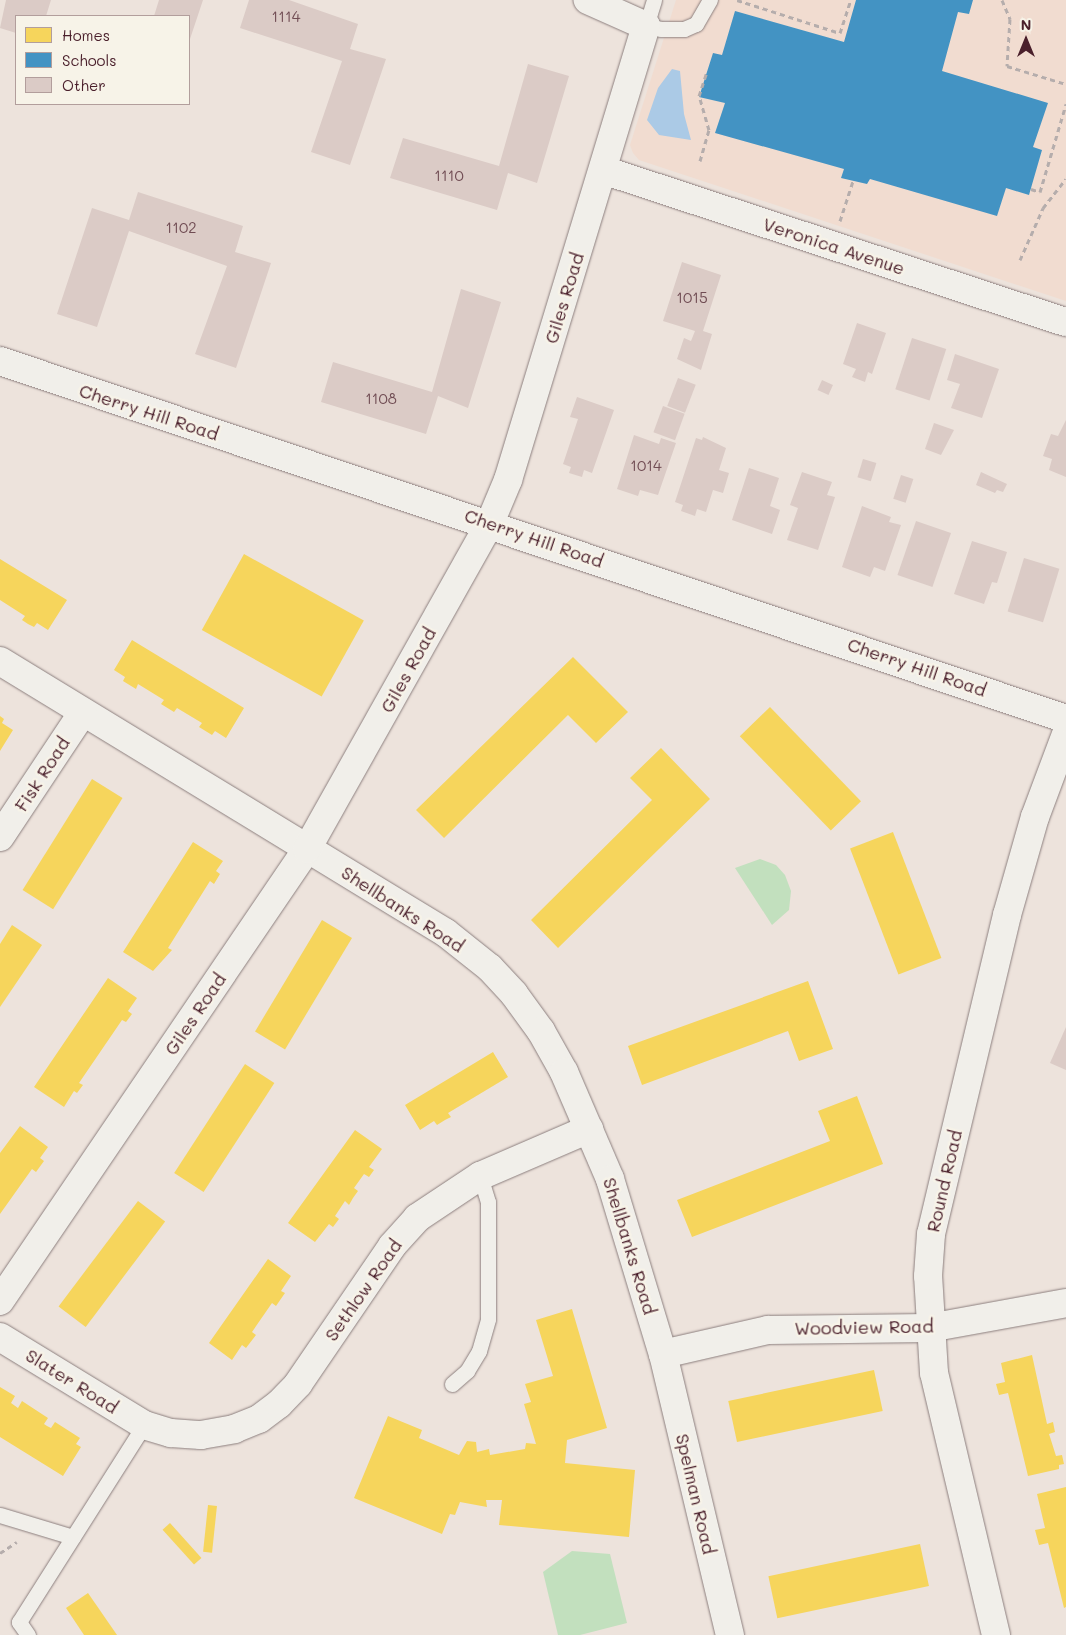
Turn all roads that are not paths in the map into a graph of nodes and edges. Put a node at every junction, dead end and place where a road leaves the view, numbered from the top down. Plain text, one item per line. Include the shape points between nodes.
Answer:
1 (588, 0) edge
2 (654, 0) edge
3 (710, 0) edge
4 (646, 26) junction
5 (603, 170) junction
6 (1066, 322) edge
7 (0, 361) edge
8 (490, 523) junction
9 (0, 661) edge
10 (83, 712) junction
11 (1066, 719) edge
12 (1066, 734) edge
13 (0, 837) edge
14 (307, 849) junction
15 (589, 1129) junction
16 (480, 1176) junction
17 (0, 1301) edge
18 (1066, 1303) edge
19 (929, 1328) junction
20 (0, 1337) edge
21 (663, 1354) junction
22 (452, 1384) dead end
23 (144, 1425) junction
24 (0, 1515) edge
25 (73, 1537) junction
26 (28, 1635) edge
27 (730, 1635) edge
28 (996, 1635) edge

1 - 4 street
2 - 4 lane
3 - 4 lane via 696,24 684,29
4 - 5 street, Giles Road
5 - 6 street, Veronica Avenue
5 - 8 street, Giles Road via 508,480
7 - 8 street, Cherry Hill Road
8 - 11 street, Cherry Hill Road
8 - 14 street, Giles Road
9 - 10 street, Shellbanks Road
10 - 13 street, Fisk Road
10 - 14 street, Shellbanks Road
12 - 19 street, Round Road via 1035,817 1010,906 942,1185 931,1234
14 - 15 street, Shellbanks Road via 446,932 490,968 541,1031 564,1072
14 - 17 street, Giles Road
15 - 16 street, Sethlow Road
15 - 21 street, Shellbanks Road via 610,1179
16 - 22 lane via 488,1202 488,1319 479,1351 467,1371
16 - 23 street, Sethlow Road via 417,1218 392,1246 298,1384 259,1419 234,1429 201,1435 171,1433
18 - 19 street, Woodview Road
19 - 21 street, Woodview Road via 768,1330
19 - 28 street, Round Road via 934,1373
20 - 23 street, Slater Road
21 - 27 street, Spelman Road
23 - 25 lane
24 - 25 lane
25 - 26 lane via 19,1622

